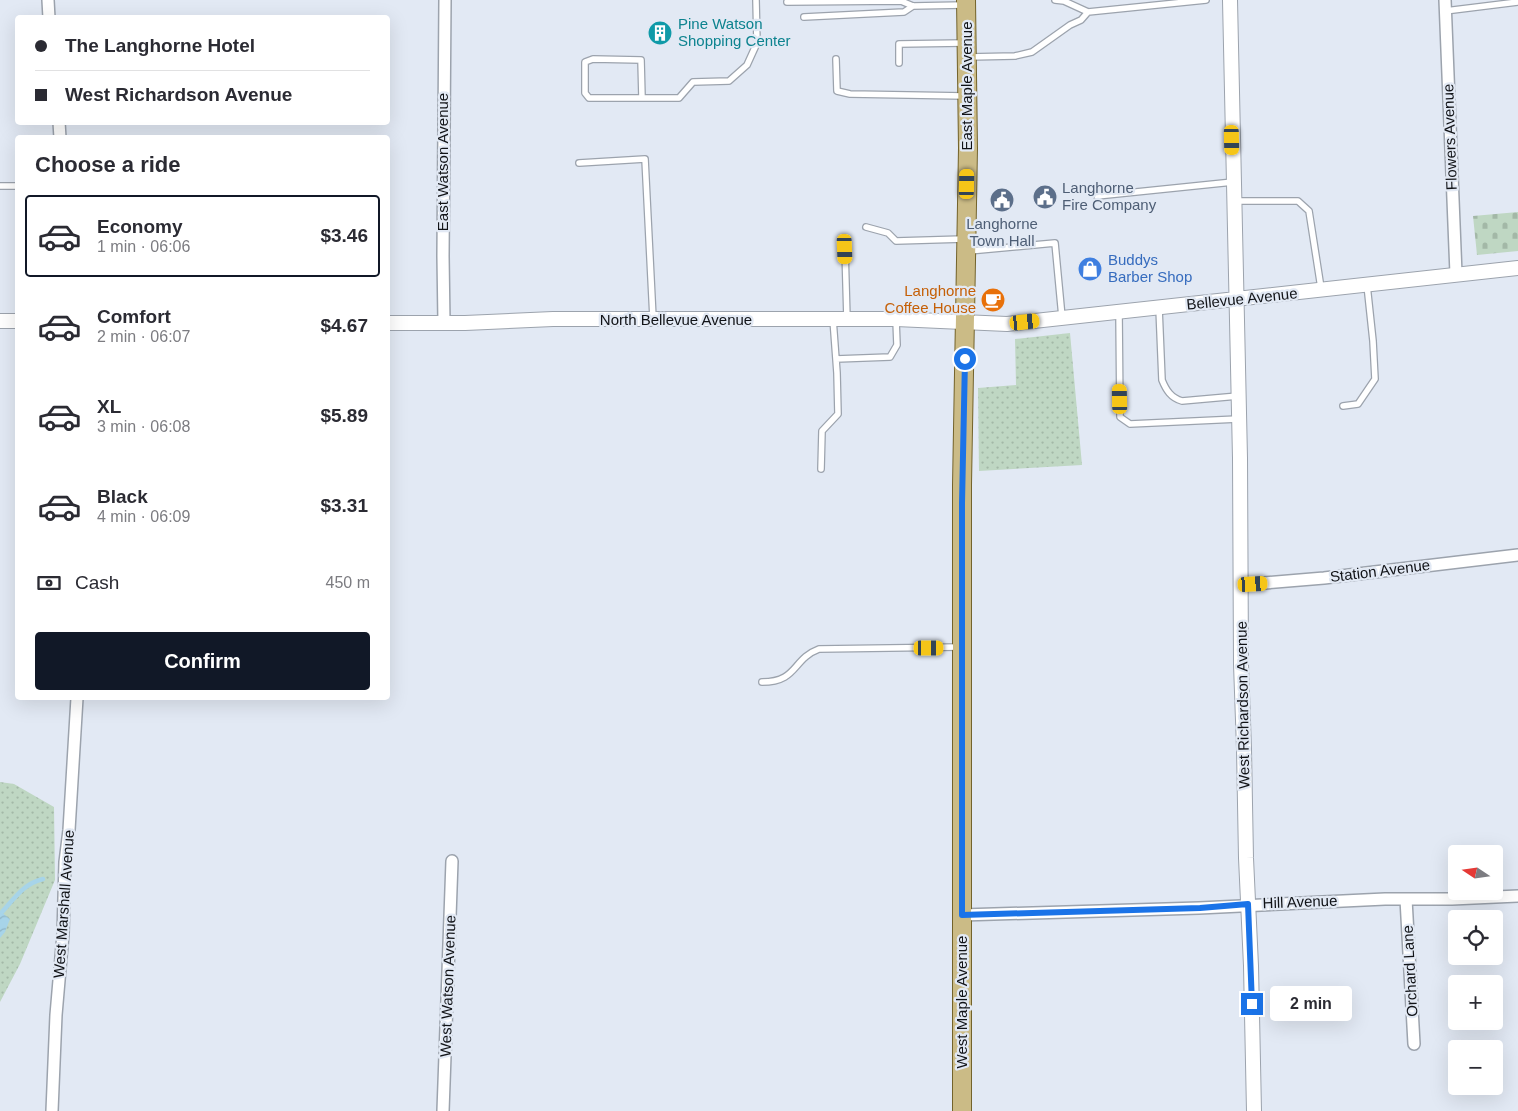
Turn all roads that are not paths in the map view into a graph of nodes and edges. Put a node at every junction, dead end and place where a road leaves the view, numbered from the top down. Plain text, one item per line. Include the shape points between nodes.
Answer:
1 (48, 0) edge
2 (445, 0) edge
3 (756, 0) edge
4 (1055, 0) edge
5 (1206, 0) edge
6 (1230, 0) edge
7 (787, 2) dead end
8 (1518, 2) edge
9 (966, 3) edge
10 (913, 6) junction
11 (1445, 6) edge
12 (1088, 12) junction
13 (49, 15) edge
14 (804, 17) dead end
15 (967, 50) junction
16 (836, 59) dead end
17 (899, 63) dead end
18 (967, 96) junction
19 (642, 98) junction
20 (579, 163) dead end
21 (1233, 182) junction
22 (0, 186) edge
23 (15, 186) edge
24 (1097, 196) dead end
25 (1233, 201) junction
26 (866, 227) dead end
27 (966, 245) junction
28 (845, 249) dead end
29 (1518, 268) edge
30 (1456, 274) junction
31 (1367, 285) junction
32 (1321, 290) junction
33 (1236, 299) junction
34 (1159, 308) junction
35 (1119, 312) junction
36 (1062, 318) junction
37 (840, 319) junction
38 (896, 319) junction
39 (653, 320) junction
40 (0, 321) edge
41 (15, 321) edge
42 (390, 323) edge
43 (444, 323) junction
44 (965, 323) junction
45 (836, 359) junction
46 (1238, 396) junction
47 (1343, 406) dead end
48 (1238, 419) junction
49 (821, 469) dead end
50 (1518, 555) edge
51 (1241, 585) junction
52 (962, 648) junction
53 (762, 682) dead end
54 (77, 700) edge
55 (452, 861) dead end
56 (1518, 896) edge
57 (1406, 899) junction
58 (1248, 904) junction
59 (962, 915) junction
60 (1414, 1044) dead end
61 (52, 1111) edge
62 (443, 1111) edge
63 (962, 1111) edge
64 (1254, 1111) edge

1 - 13 street
2 - 43 street, East Watson Avenue
3 - 19 lane via 757,43 747,65 730,81 693,82 679,98
4 - 12 lane
5 - 12 lane
6 - 21 street, West Richardson Avenue
7 - 10 lane via 901,1
8 - 11 lane
9 - 10 lane
9 - 15 main road, East Maple Avenue
10 - 14 lane via 904,12
11 - 30 street, Flowers Avenue
12 - 15 lane via 1032,52 1014,56
15 - 17 lane via 899,44
15 - 18 main road, East Maple Avenue
16 - 18 lane via 837,91
18 - 27 main road, East Maple Avenue
19 - 19 lane via 589,98 585,93 585,62 593,59 641,60
20 - 39 lane via 645,159
21 - 24 lane
21 - 25 street, West Richardson Avenue
22 - 23 lane
25 - 32 lane via 1298,201 1309,211
25 - 33 street, West Richardson Avenue
26 - 27 lane via 888,233 896,240
27 - 36 lane via 1055,243
27 - 44 main road, East Maple Avenue
28 - 37 lane
29 - 30 street, Bellevue Avenue
30 - 31 street, Bellevue Avenue
31 - 32 street, Bellevue Avenue
31 - 47 lane via 1375,379 1358,404
32 - 33 street, Bellevue Avenue
33 - 34 street, Bellevue Avenue
33 - 46 street, West Richardson Avenue
34 - 35 street, Bellevue Avenue
34 - 46 lane via 1165,389 1182,401
35 - 36 street, Bellevue Avenue
35 - 48 lane via 1120,417 1130,424
36 - 44 street, Bellevue Avenue via 1007,324
37 - 38 street, North Bellevue Avenue
37 - 39 street, North Bellevue Avenue
37 - 45 lane
38 - 44 street, North Bellevue Avenue
38 - 45 lane via 897,345 890,357
39 - 43 street, North Bellevue Avenue
40 - 41 street
42 - 43 street, North Bellevue Avenue
44 - 52 main road, West Maple Avenue
45 - 49 lane via 838,414 822,431
46 - 48 street, West Richardson Avenue
48 - 51 street, West Richardson Avenue
50 - 51 street, Station Avenue
51 - 58 street, West Richardson Avenue
52 - 53 lane via 819,649 810,652 786,678
52 - 59 main road, West Maple Avenue
54 - 61 street, West Marshall Avenue
55 - 62 street, West Watson Avenue
56 - 57 street, Hill Avenue
57 - 58 street, Hill Avenue
57 - 60 street, Orchard Lane
58 - 59 street, Hill Avenue
58 - 64 street, West Richardson Avenue
59 - 63 main road, West Maple Avenue

